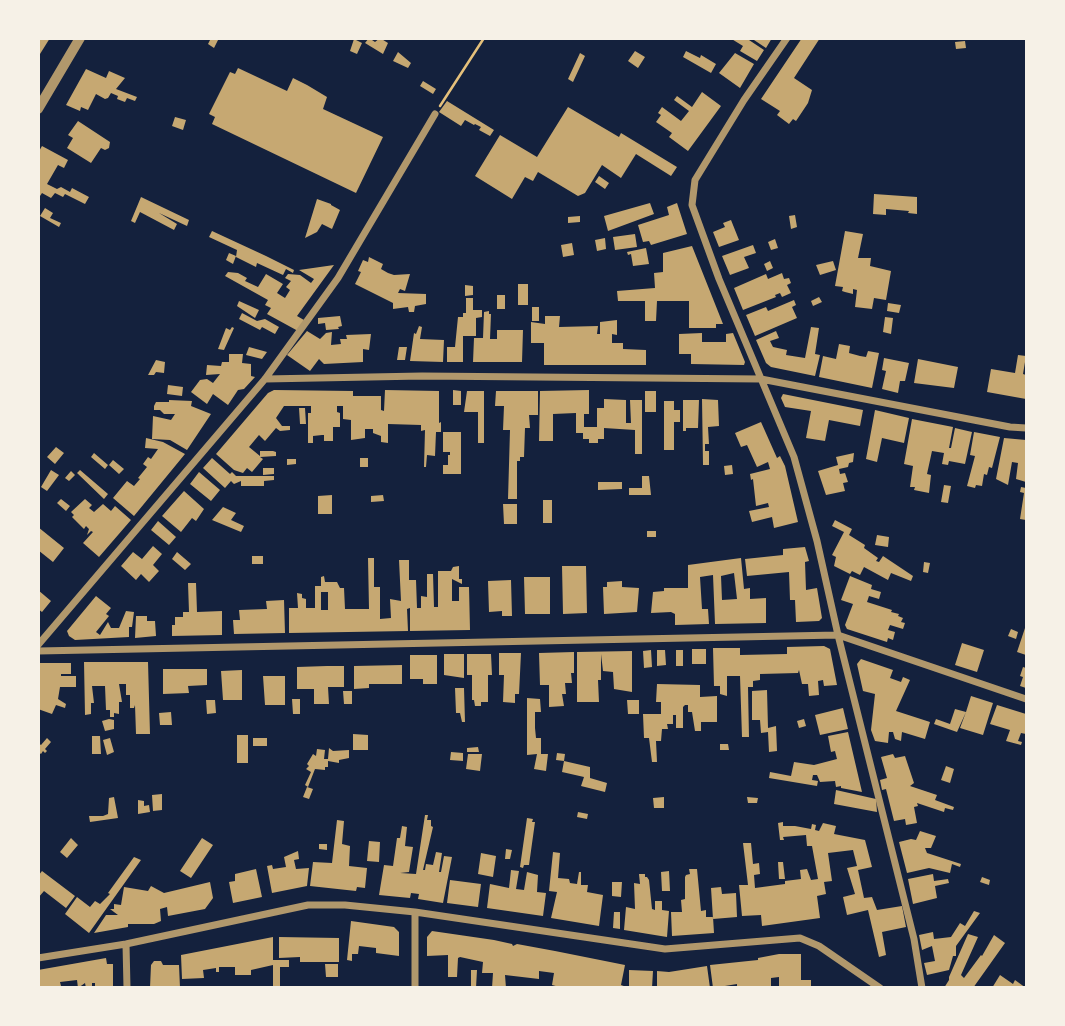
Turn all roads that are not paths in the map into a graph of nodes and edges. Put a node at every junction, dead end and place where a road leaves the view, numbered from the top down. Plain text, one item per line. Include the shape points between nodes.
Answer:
1 (80, 38) edge
2 (787, 38) edge
3 (38, 109) edge
4 (435, 114) road end
5 (265, 379) junction
6 (761, 379) junction
7 (1027, 428) edge
8 (838, 635) junction
9 (38, 645) edge
10 (38, 651) edge
11 (1027, 699) edge
12 (415, 912) junction
13 (126, 944) junction
14 (38, 958) edge
15 (127, 988) edge
16 (415, 988) edge
17 (880, 988) edge
18 (922, 988) edge

1 - 3 street
2 - 6 street via 695,180 692,205
4 - 5 street via 338,278
5 - 6 street
5 - 9 street
6 - 7 street
6 - 8 street via 794,457
8 - 10 street
8 - 11 street
8 - 18 street via 914,939
12 - 13 street via 308,905
12 - 16 street
12 - 17 street via 665,948 800,938
13 - 14 street
13 - 15 street

